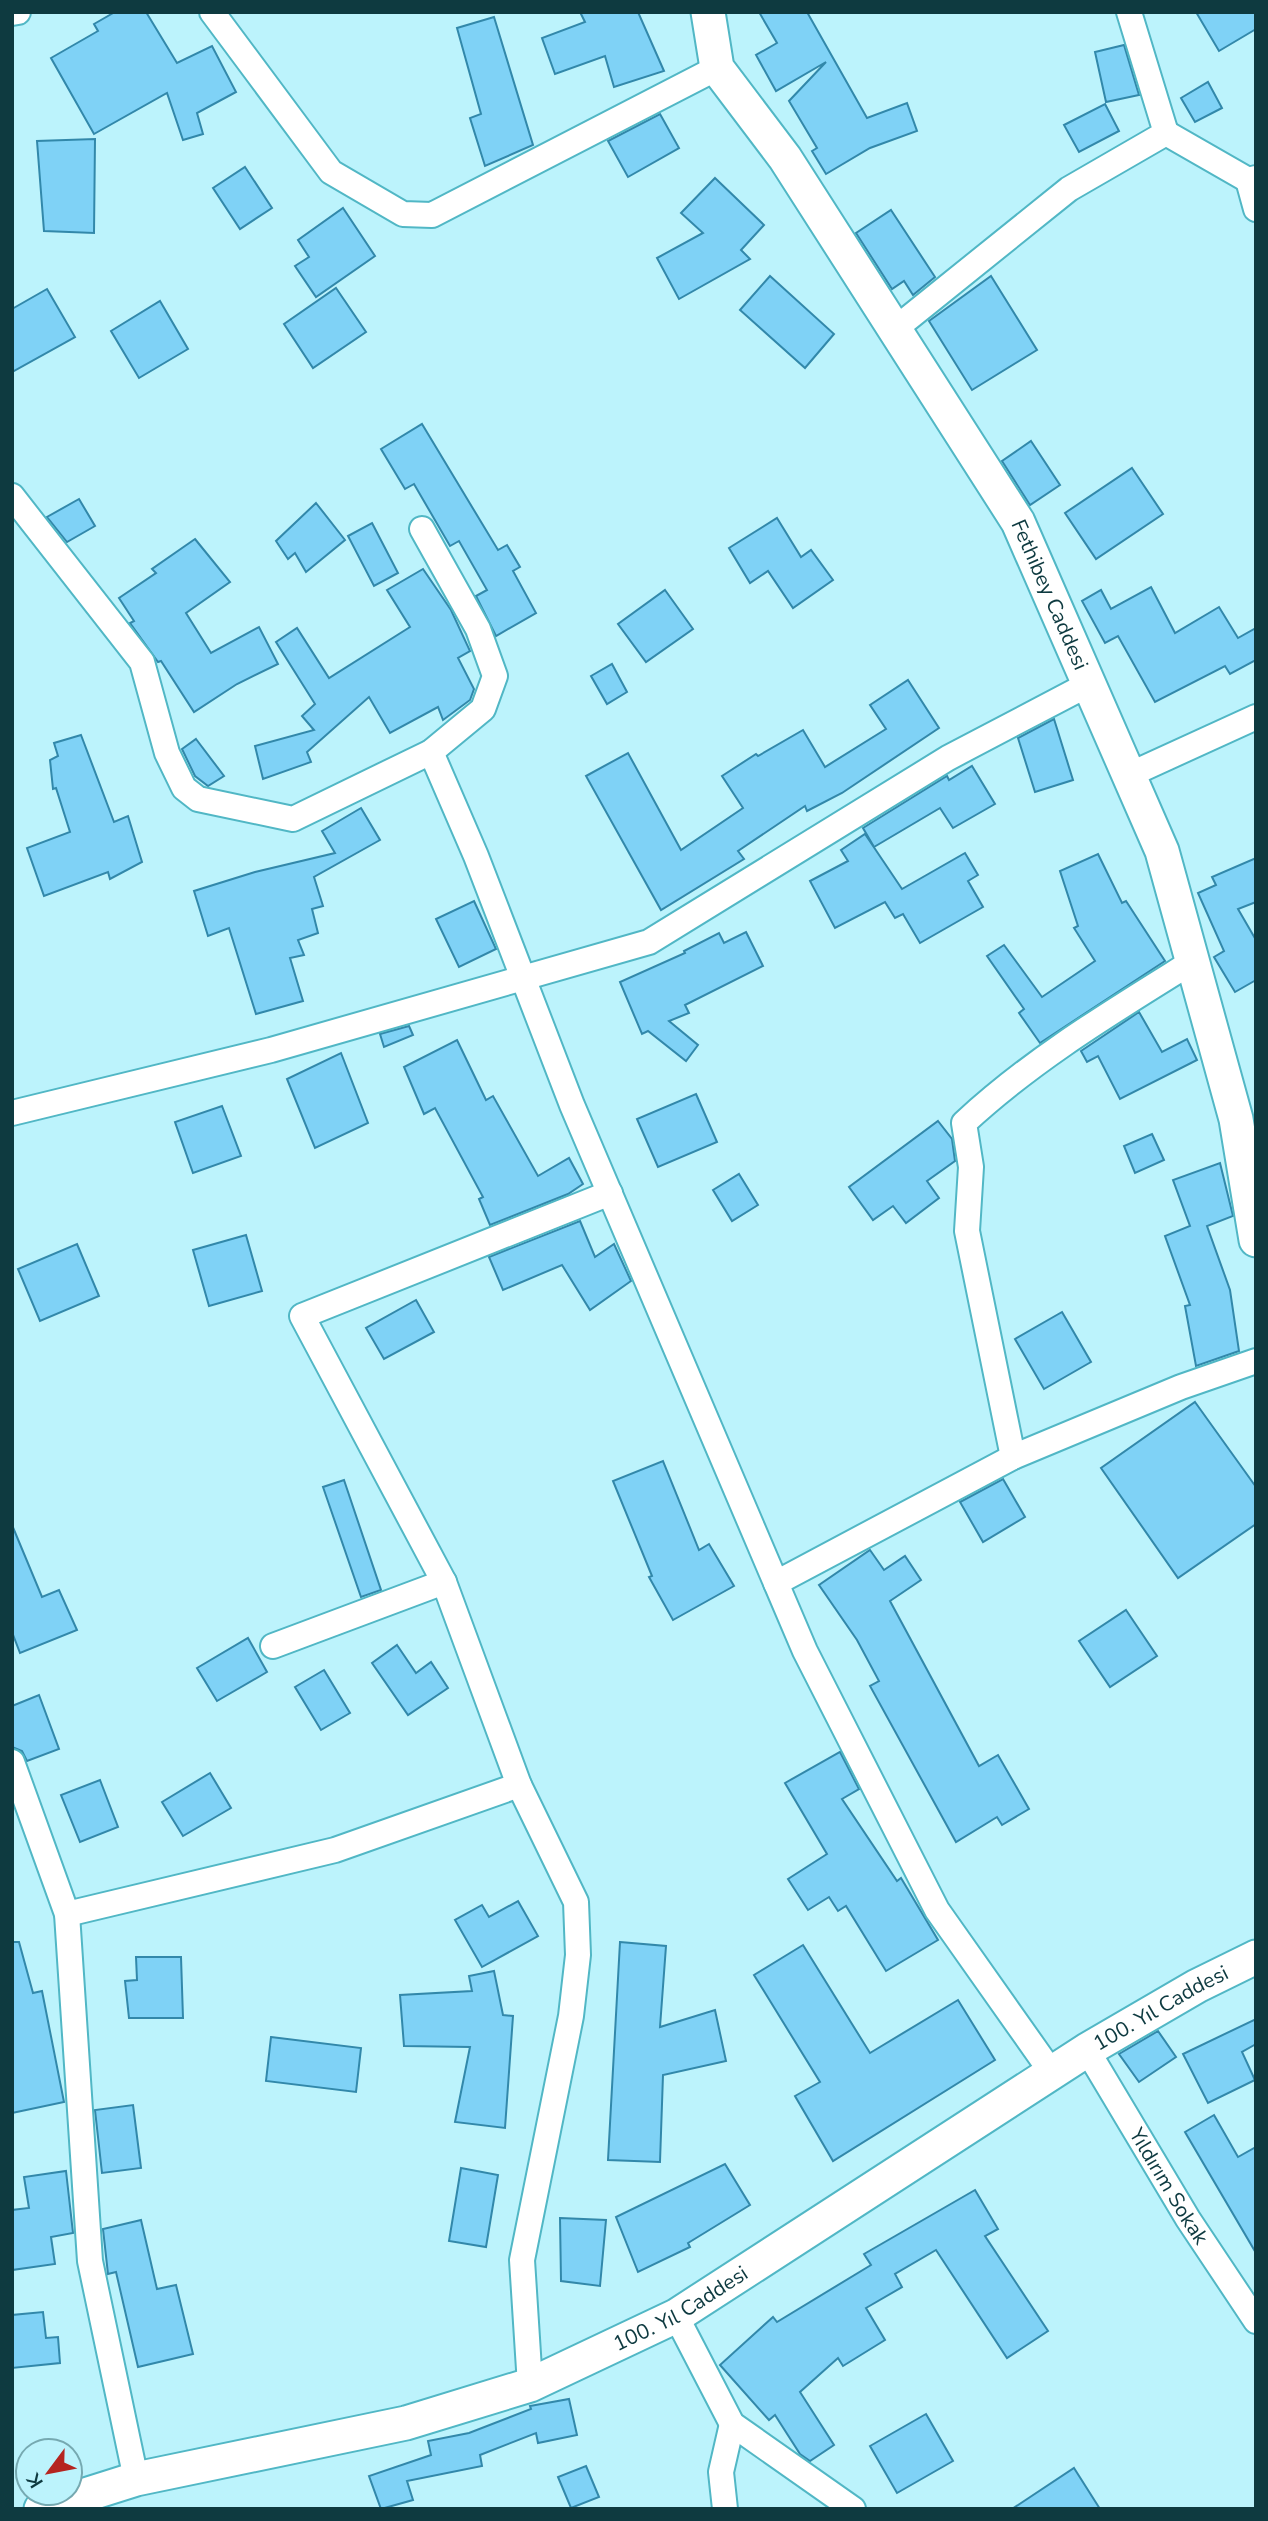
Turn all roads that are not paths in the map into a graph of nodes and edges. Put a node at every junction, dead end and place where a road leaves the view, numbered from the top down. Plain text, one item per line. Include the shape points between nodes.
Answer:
1 (18, 12) edge
2 (212, 12) edge
3 (708, 12) edge
4 (1129, 12) edge
5 (12, 13) edge
6 (717, 68) junction
7 (1166, 133) junction
8 (1252, 179) edge
9 (1256, 208) edge
10 (895, 329) junction
11 (12, 496) edge
12 (422, 529) dead end
13 (1089, 684) junction
14 (1256, 717) edge
15 (431, 752) junction
16 (1129, 775) junction
17 (1195, 960) junction
18 (523, 977) junction
19 (12, 1113) edge
20 (1246, 1115) edge
21 (610, 1193) junction
22 (1256, 1240) edge
23 (1256, 1361) edge
24 (1013, 1457) junction
25 (444, 1582) junction
26 (776, 1583) junction
27 (273, 1646) dead end
28 (12, 1762) edge
29 (519, 1785) junction
30 (67, 1914) junction
31 (1256, 1957) edge
32 (1087, 2050) junction
33 (1052, 2073) junction
34 (676, 2316) junction
35 (1256, 2321) edge
36 (530, 2385) junction
37 (732, 2424) junction
38 (136, 2479) junction
39 (41, 2509) edge
40 (725, 2509) edge
41 (853, 2509) edge

1 - 5 street
2 - 6 street via 331,172 403,214 432,215
3 - 6 street, Fethibey Caddesi
4 - 7 street
6 - 10 street, Fethibey Caddesi via 785,158
7 - 8 street
7 - 10 street via 1069,189
8 - 9 street
10 - 13 street, Fethibey Caddesi via 1018,522
11 - 15 street via 142,662 167,753 184,788 198,799 293,819
12 - 15 street via 478,629 495,676 483,709
13 - 16 street, Fethibey Caddesi
13 - 18 street via 948,758 649,942
14 - 16 street
15 - 18 street
16 - 17 street, Fethibey Caddesi via 1162,851
17 - 20 street, Fethibey Caddesi
17 - 24 street via 1060,1045 1001,1088 964,1123 971,1167 967,1231
18 - 19 street via 271,1050
18 - 21 street
20 - 22 street, Fethibey Caddesi
21 - 25 street via 303,1316
21 - 26 street
23 - 24 street
24 - 26 street
25 - 27 street
25 - 29 street
26 - 33 street via 805,1651 937,1910
28 - 30 street
29 - 30 street via 335,1850
29 - 36 street via 576,1902 578,1955 571,2017 522,2260
30 - 38 street via 90,2261
31 - 32 street, 100. Yıl Caddesi
32 - 33 street, 100. Yıl Caddesi
32 - 35 street, Yıldırım Sokak via 1188,2220
33 - 34 street, 100. Yıl Caddesi
34 - 36 street, 100. Yıl Caddesi
34 - 37 street
36 - 38 street, 100. Yıl Caddesi via 406,2423
37 - 40 street via 721,2472
37 - 41 street
38 - 39 street, 100. Yıl Caddesi

